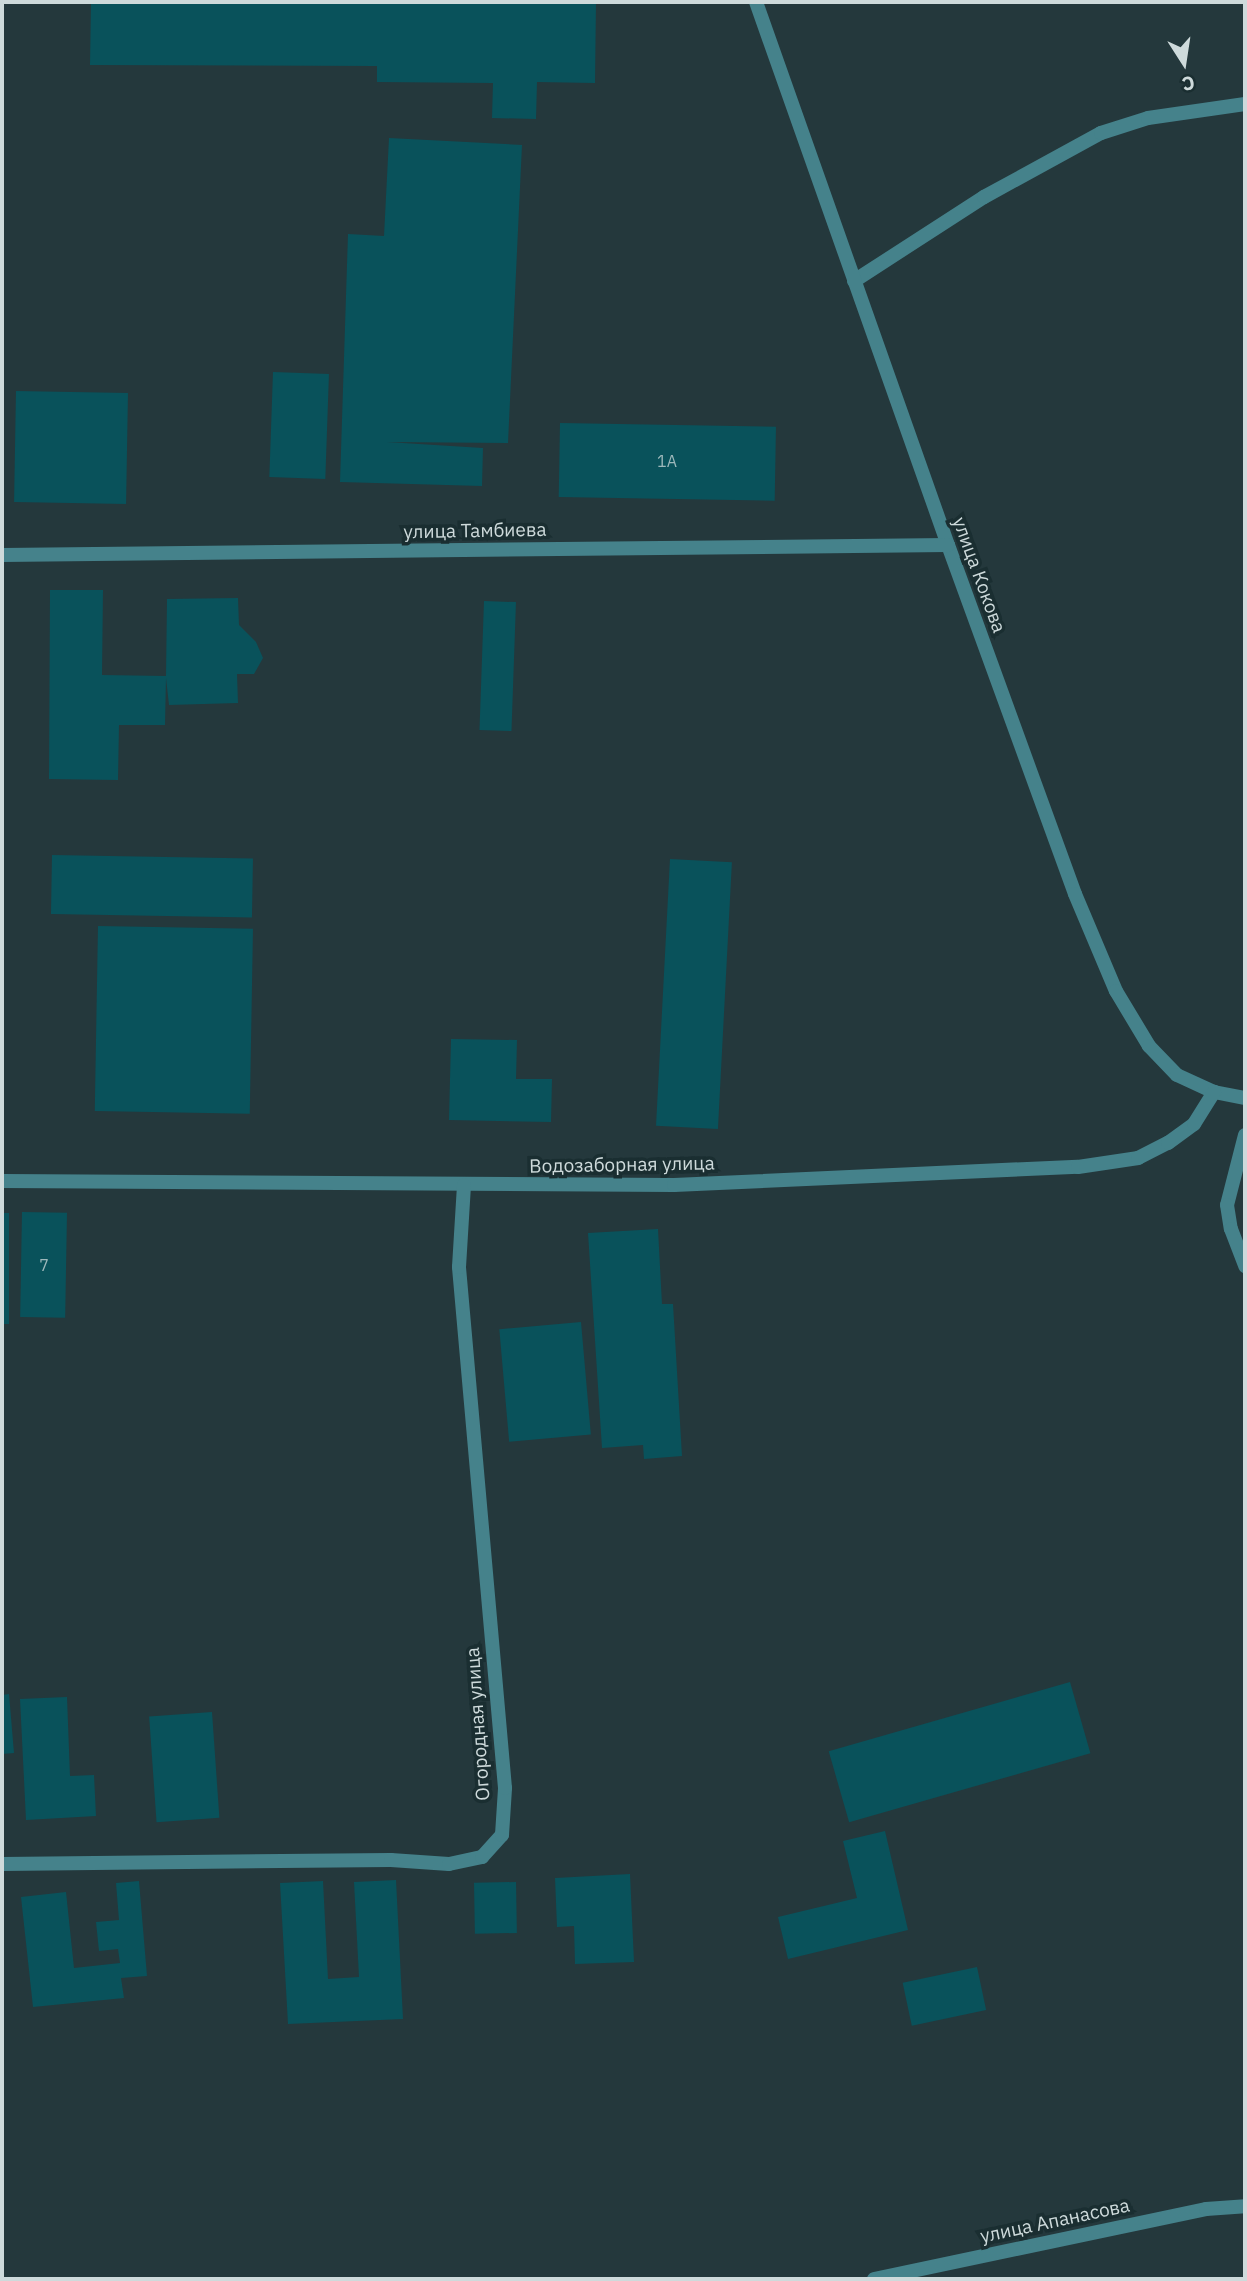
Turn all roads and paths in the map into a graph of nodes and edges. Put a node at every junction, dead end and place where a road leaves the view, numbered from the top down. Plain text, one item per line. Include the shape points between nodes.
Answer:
1 (756, 2) edge
2 (1245, 104) edge
3 (854, 281) junction
4 (948, 545) junction
5 (2, 555) edge
6 (1214, 1092) junction
7 (1245, 1098) edge
8 (1245, 1135) edge
9 (2, 1181) edge
10 (464, 1185) junction
11 (1245, 1266) edge
12 (2, 1864) edge
13 (1245, 2206) edge
14 (874, 2279) edge

1 - 3 street, улица Кокова
2 - 3 street via 1148,118 1101,133 984,197
3 - 4 street, улица Кокова
4 - 5 street, улица Тамбиева
4 - 6 street, улица Кокова via 1075,894 1116,991 1149,1046 1177,1075
6 - 7 street, улица Кокова
6 - 10 street, Водозаборная улица via 1194,1124 1168,1143 1138,1158 1109,1163 674,1185
8 - 11 street via 1227,1205
9 - 10 street, Водозаборная улица
10 - 12 street, Огородная улица via 459,1267 505,1788 502,1836 482,1857 449,1864 391,1860
13 - 14 street, улица Апанасова via 1192,2212

